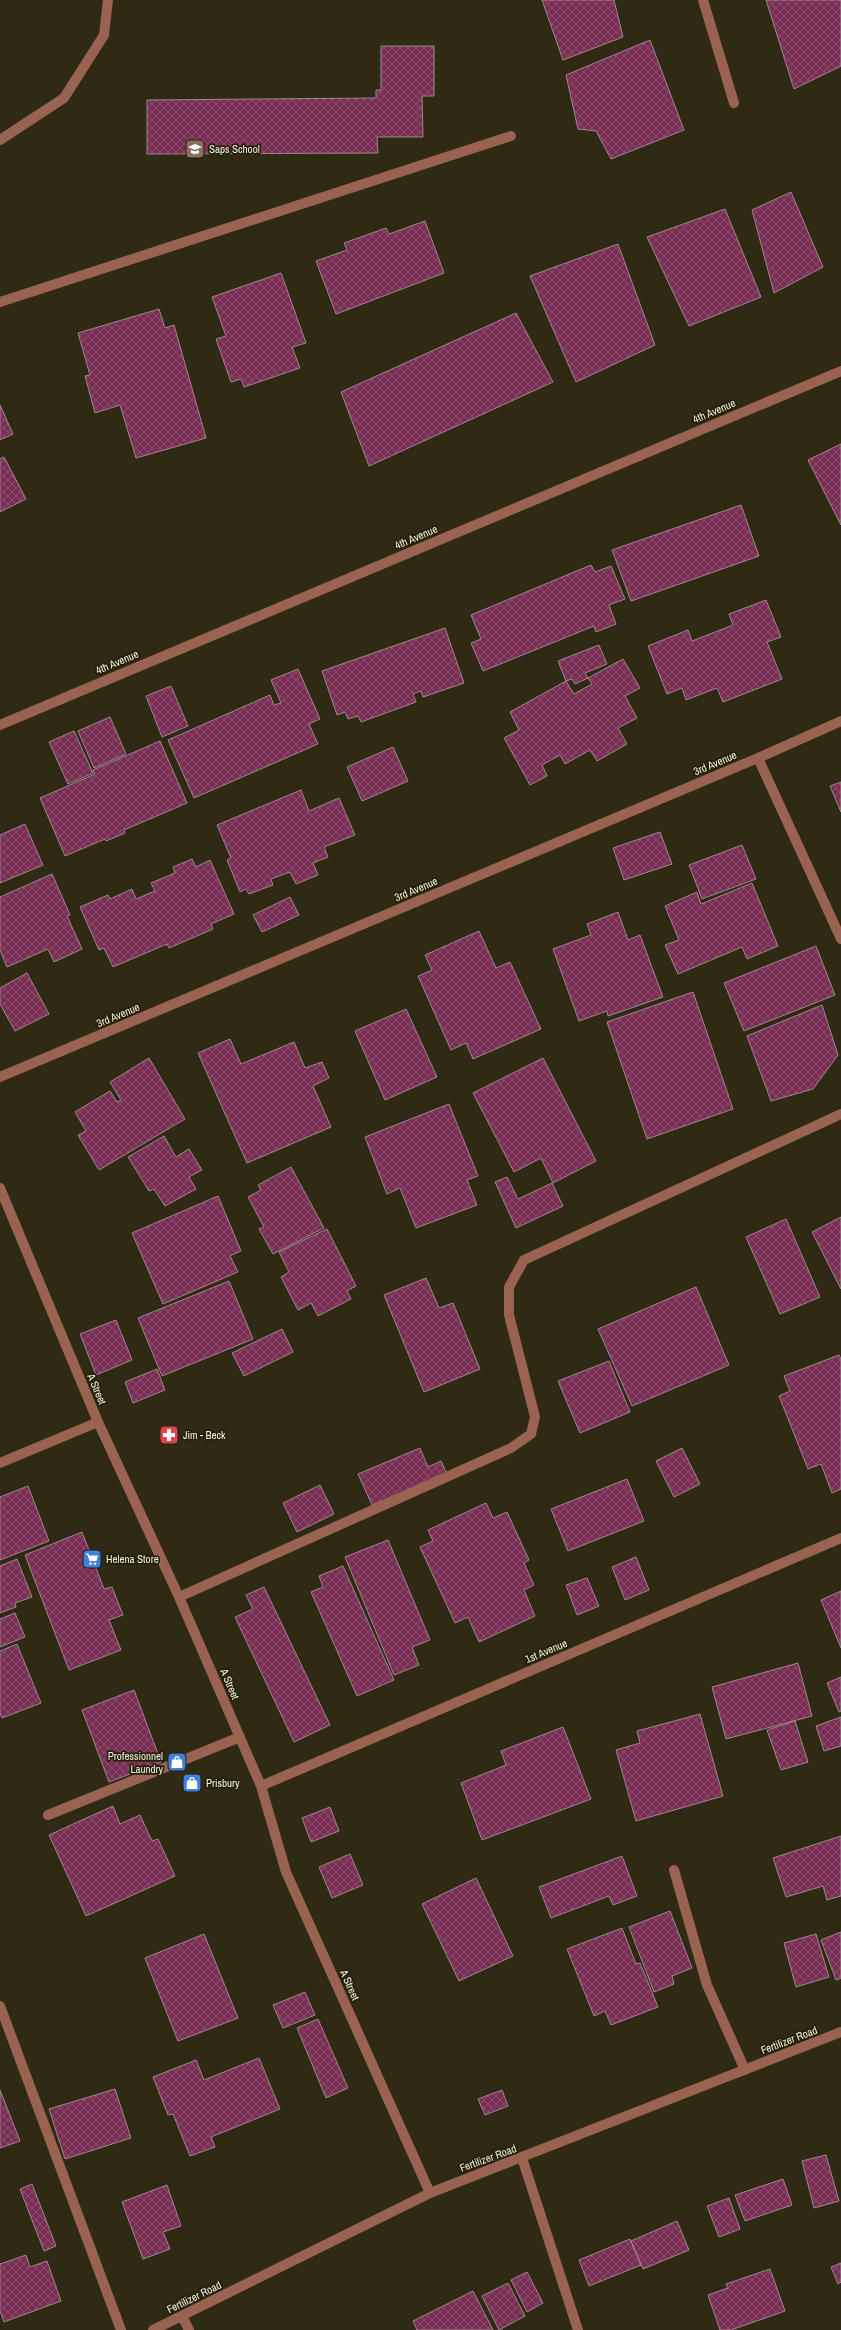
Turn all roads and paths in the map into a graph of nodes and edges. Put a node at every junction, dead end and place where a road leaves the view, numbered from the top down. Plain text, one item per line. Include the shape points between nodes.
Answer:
1 (108, 0) edge
2 (703, 0) edge
3 (734, 103) dead end
4 (511, 136) dead end
5 (0, 140) edge
6 (0, 302) edge
7 (841, 371) edge
8 (841, 721) edge
9 (0, 725) edge
10 (758, 758) junction
11 (841, 939) edge
12 (0, 1077) edge
13 (841, 1114) edge
14 (0, 1188) edge
15 (4, 1208) edge
16 (98, 1422) junction
17 (0, 1463) edge
18 (841, 1538) edge
19 (179, 1597) junction
20 (240, 1737) junction
21 (261, 1786) junction
22 (48, 1815) dead end
23 (674, 1870) dead end
24 (0, 2006) edge
25 (841, 2032) edge
26 (745, 2070) junction
27 (522, 2158) junction
28 (430, 2193) junction
29 (182, 2316) junction
30 (121, 2330) edge
31 (153, 2330) edge
32 (189, 2330) edge
33 (578, 2330) edge

1 - 5 street via 104,35 64,98
2 - 3 street
4 - 6 street
7 - 9 street, 4th Avenue
8 - 10 street, 3rd Avenue
10 - 11 street
10 - 12 street, 3rd Avenue
13 - 19 street via 524,1260 509,1288 509,1315 535,1417 531,1434 511,1448
14 - 15 street, A Street
15 - 16 street, A Street
16 - 17 street
16 - 19 street, A Street
18 - 21 street, 1st Avenue
19 - 20 street, A Street
20 - 21 street, A Street
20 - 22 street
21 - 28 street, A Street via 286,1872
23 - 26 street via 707,1985
24 - 30 street
25 - 26 street, Fertilizer Road
26 - 27 street, Fertilizer Road
27 - 28 street, Fertilizer Road
27 - 33 street
28 - 29 street, Fertilizer Road
29 - 31 street, Fertilizer Road
29 - 32 street

